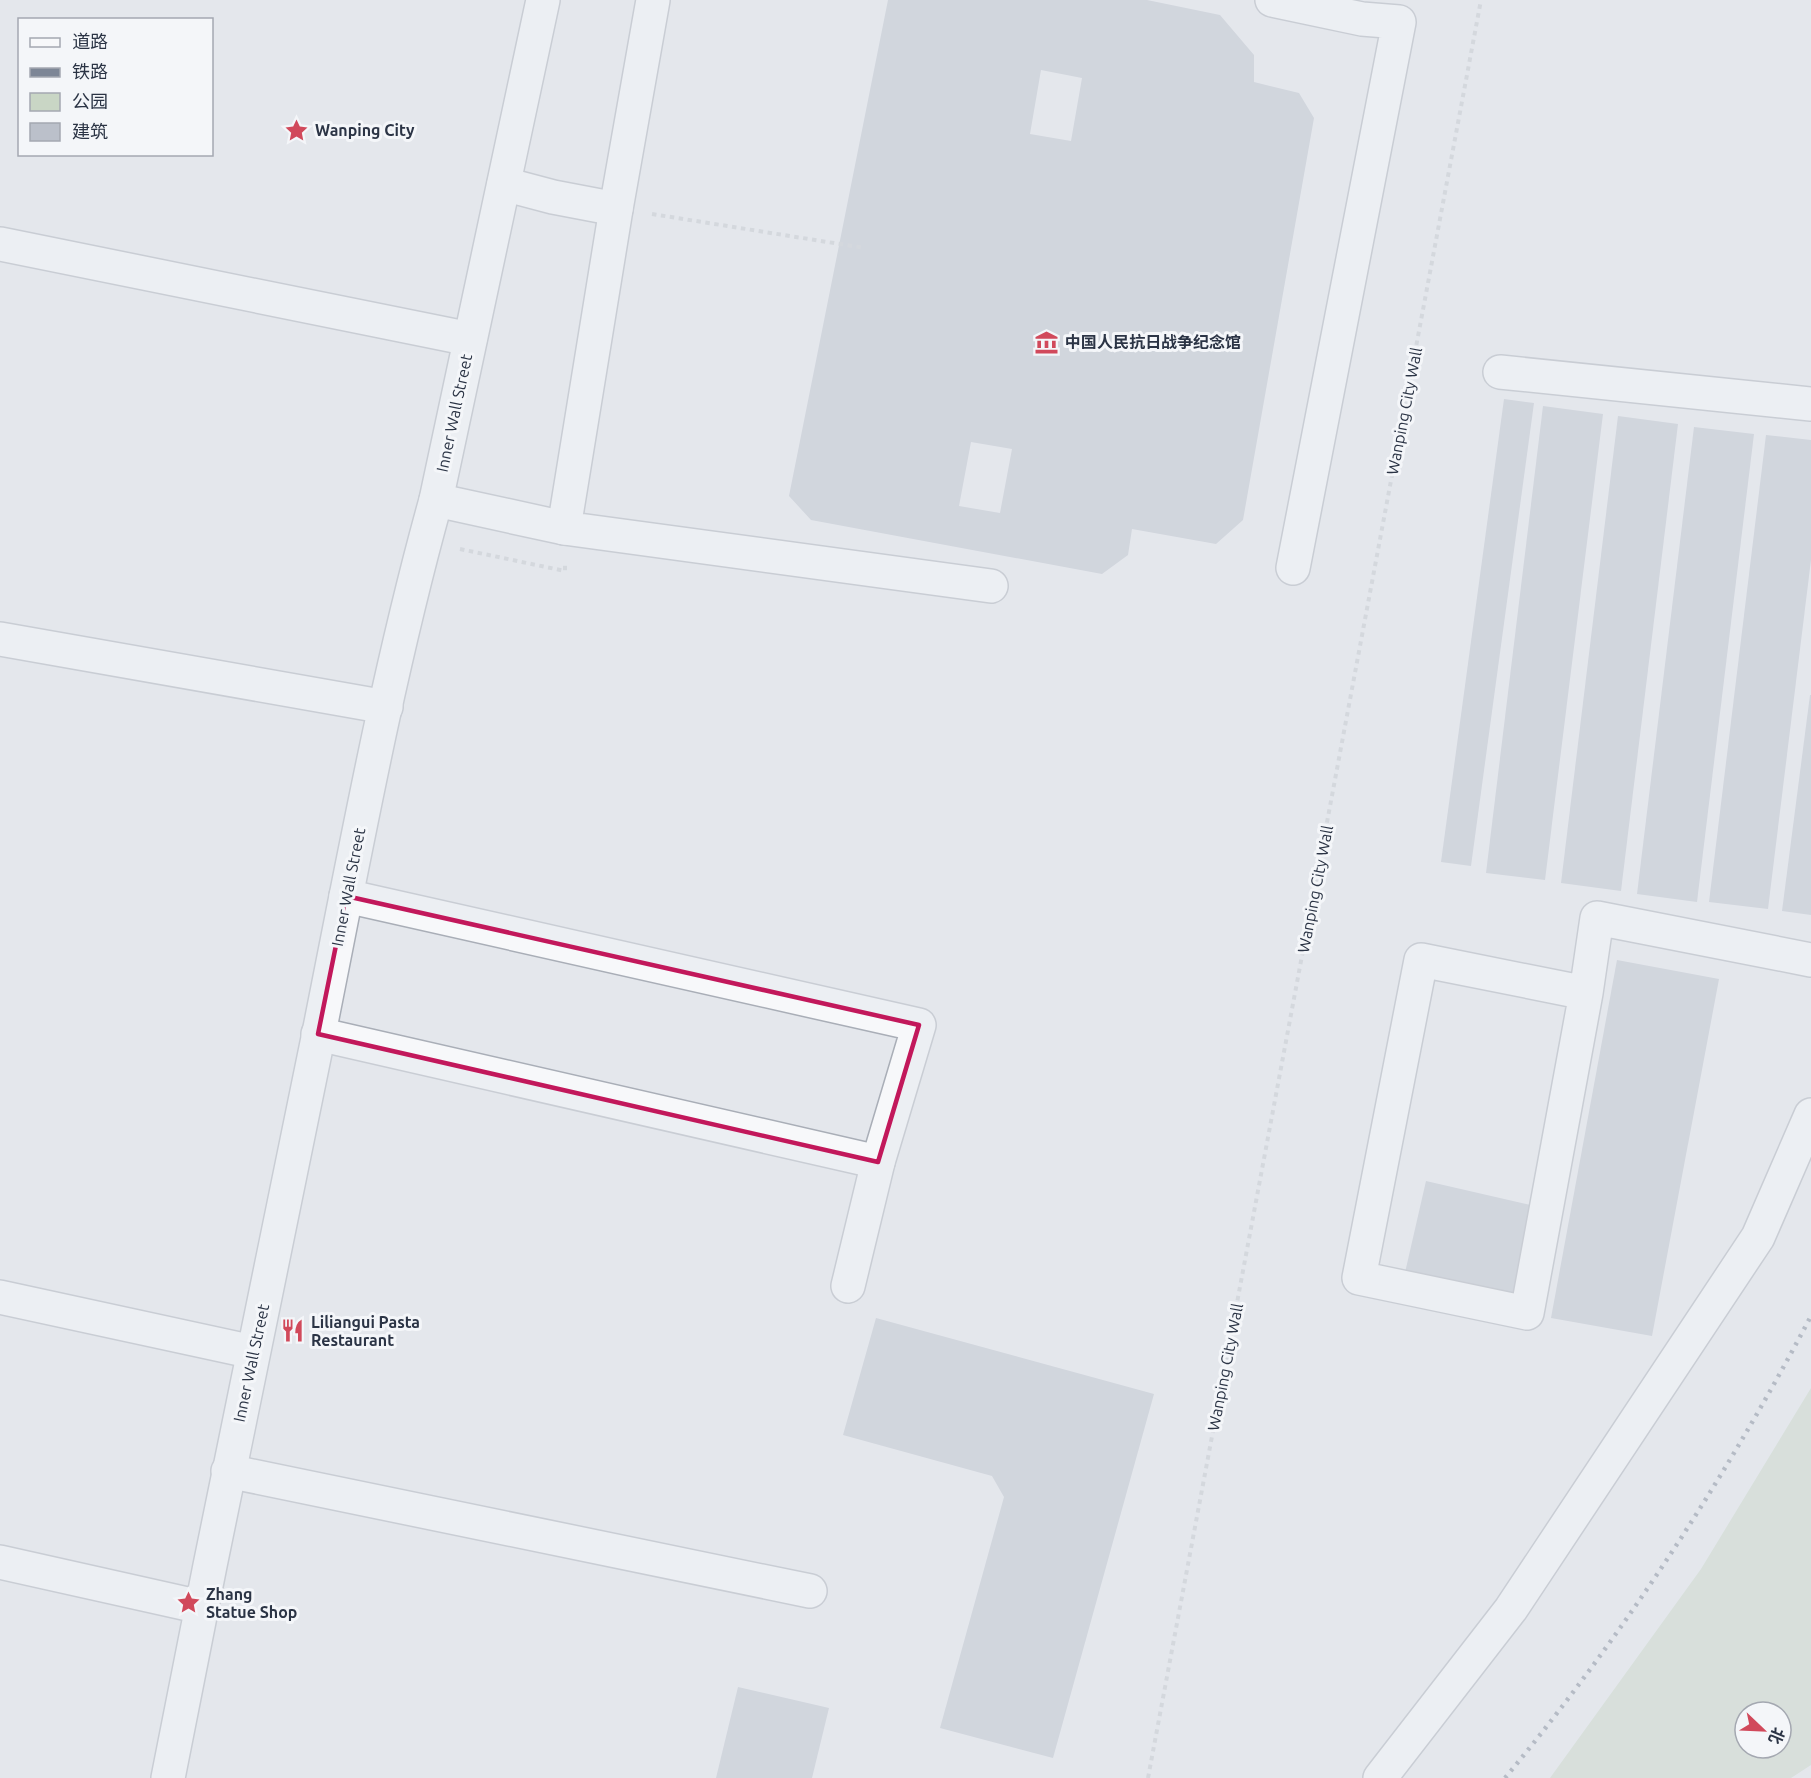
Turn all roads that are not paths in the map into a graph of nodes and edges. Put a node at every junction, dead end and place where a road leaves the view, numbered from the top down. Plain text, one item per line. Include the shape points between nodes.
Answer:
1 (543, 0) edge
2 (653, 0) edge
3 (1272, 0) edge
4 (504, 184) junction
5 (616, 209) junction
6 (0, 244) edge
7 (470, 339) junction
8 (1500, 372) dead end
9 (1811, 404) edge
10 (436, 500) junction
11 (564, 528) junction
12 (1293, 568) dead end
13 (992, 586) dead end
14 (0, 639) edge
15 (386, 707) junction
16 (346, 897) junction
17 (1811, 960) edge
18 (1586, 993) junction
19 (318, 1034) junction
20 (1811, 1115) edge
21 (878, 1162) junction
22 (848, 1286) dead end
23 (0, 1297) edge
24 (253, 1352) junction
25 (228, 1471) junction
26 (0, 1562) edge
27 (810, 1591) dead end
28 (201, 1607) junction
29 (168, 1778) edge
30 (1380, 1778) edge

1 - 4 street, Inner Wall Street
2 - 5 street
3 - 12 street via 1362,19 1399,22
4 - 5 street
4 - 7 street, Inner Wall Street
5 - 11 street
6 - 7 street
7 - 10 street, Inner Wall Street
8 - 9 street
10 - 11 street
10 - 15 street, Inner Wall Street
11 - 13 street
14 - 15 street
15 - 16 street, Inner Wall Street
16 - 19 street, Inner Wall Street
16 - 21 street via 919,1025
17 - 18 street via 1597,918
18 - 18 street via 1527,1313 1359,1278 1421,960
19 - 21 street
19 - 24 street, Inner Wall Street
20 - 30 street via 1758,1237 1511,1609
21 - 22 street
23 - 24 street
24 - 25 street, Inner Wall Street
25 - 27 street
25 - 28 street, Inner Wall Street
26 - 28 street
28 - 29 street, Inner Wall Street

